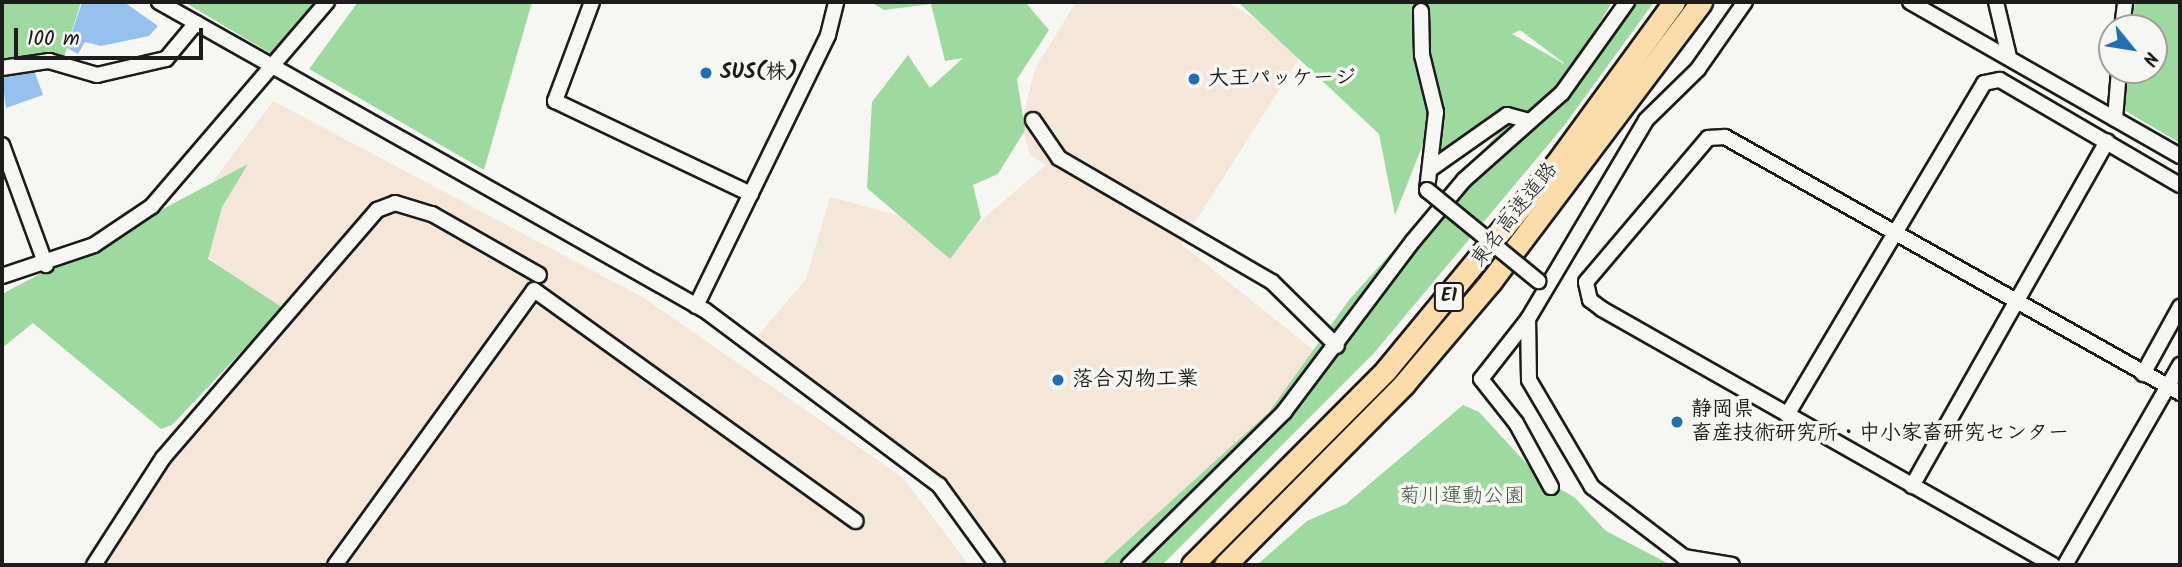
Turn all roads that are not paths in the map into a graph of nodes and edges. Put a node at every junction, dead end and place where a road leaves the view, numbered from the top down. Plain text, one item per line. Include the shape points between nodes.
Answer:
1 (159, 2) edge
2 (327, 2) edge
3 (592, 2) edge
4 (836, 2) edge
5 (1627, 2) edge
6 (1674, 2) edge
7 (1701, 2) edge
8 (1745, 2) edge
9 (1910, 2) edge
10 (1996, 2) edge
11 (1421, 10) dead end
12 (197, 23) junction
13 (2009, 57) junction
14 (2, 68) edge
15 (275, 68) junction
16 (2118, 84) edge
17 (2115, 119) junction
18 (1033, 120) dead end
19 (1530, 121) junction
20 (2108, 141) junction
21 (2, 145) edge
22 (2180, 156) edge
23 (1432, 168) junction
24 (2180, 185) edge
25 (751, 194) junction
26 (1898, 232) junction
27 (46, 265) junction
28 (539, 275) dead end
29 (2, 276) edge
30 (1541, 283) junction
31 (2016, 300) junction
32 (696, 306) junction
33 (2180, 307) edge
34 (1528, 318) junction
35 (1337, 346) junction
36 (2180, 365) edge
37 (2143, 374) junction
38 (2174, 389) edge
39 (1787, 415) junction
40 (1912, 486) junction
41 (1551, 487) dead end
42 (856, 521) dead end
43 (94, 565) edge
44 (335, 565) edge
45 (997, 565) edge
46 (1129, 565) edge
47 (1192, 565) edge
48 (1225, 565) edge
49 (1732, 565) edge
50 (2053, 565) edge
51 (2065, 565) edge

1 - 12 street
2 - 15 street
3 - 25 street via 555,102
4 - 25 street via 828,35
5 - 19 street via 1569,85
6 - 47 highway, 東名高速道路 / E1 via 1556,164 1395,360
7 - 48 highway, 東名高速道路 / E1 via 1492,281 1404,384
8 - 30 street via 1699,69 1646,120
9 - 13 street
10 - 13 street
11 - 23 street via 1422,55 1436,112
12 - 14 street via 166,59 154,62 97,75 49,61
12 - 15 street
13 - 17 street
15 - 27 street via 152,206 117,233
15 - 32 street
16 - 17 street
17 - 22 street
18 - 35 street via 1059,158 1272,282
19 - 23 street via 1507,116
19 - 35 street via 1464,180
20 - 24 street
20 - 26 street via 2000,80 1984,83
20 - 31 street
21 - 27 street
23 - 30 street, bridge via 1427,190
25 - 32 street
26 - 31 street
26 - 39 street
26 - 39 street via 1742,144 1708,138 1586,282 1590,300 1602,309
27 - 29 street
28 - 43 street via 432,214 395,203 377,210 163,458
30 - 34 street
31 - 37 street
31 - 40 street
32 - 45 street via 939,485
33 - 37 street
34 - 41 street via 1481,379 1516,423
34 - 49 street via 1530,380 1592,487 1684,557
35 - 46 street via 1284,412
36 - 38 street
37 - 38 street
38 - 51 street
39 - 40 street
40 - 50 street
42 - 44 street via 534,290

